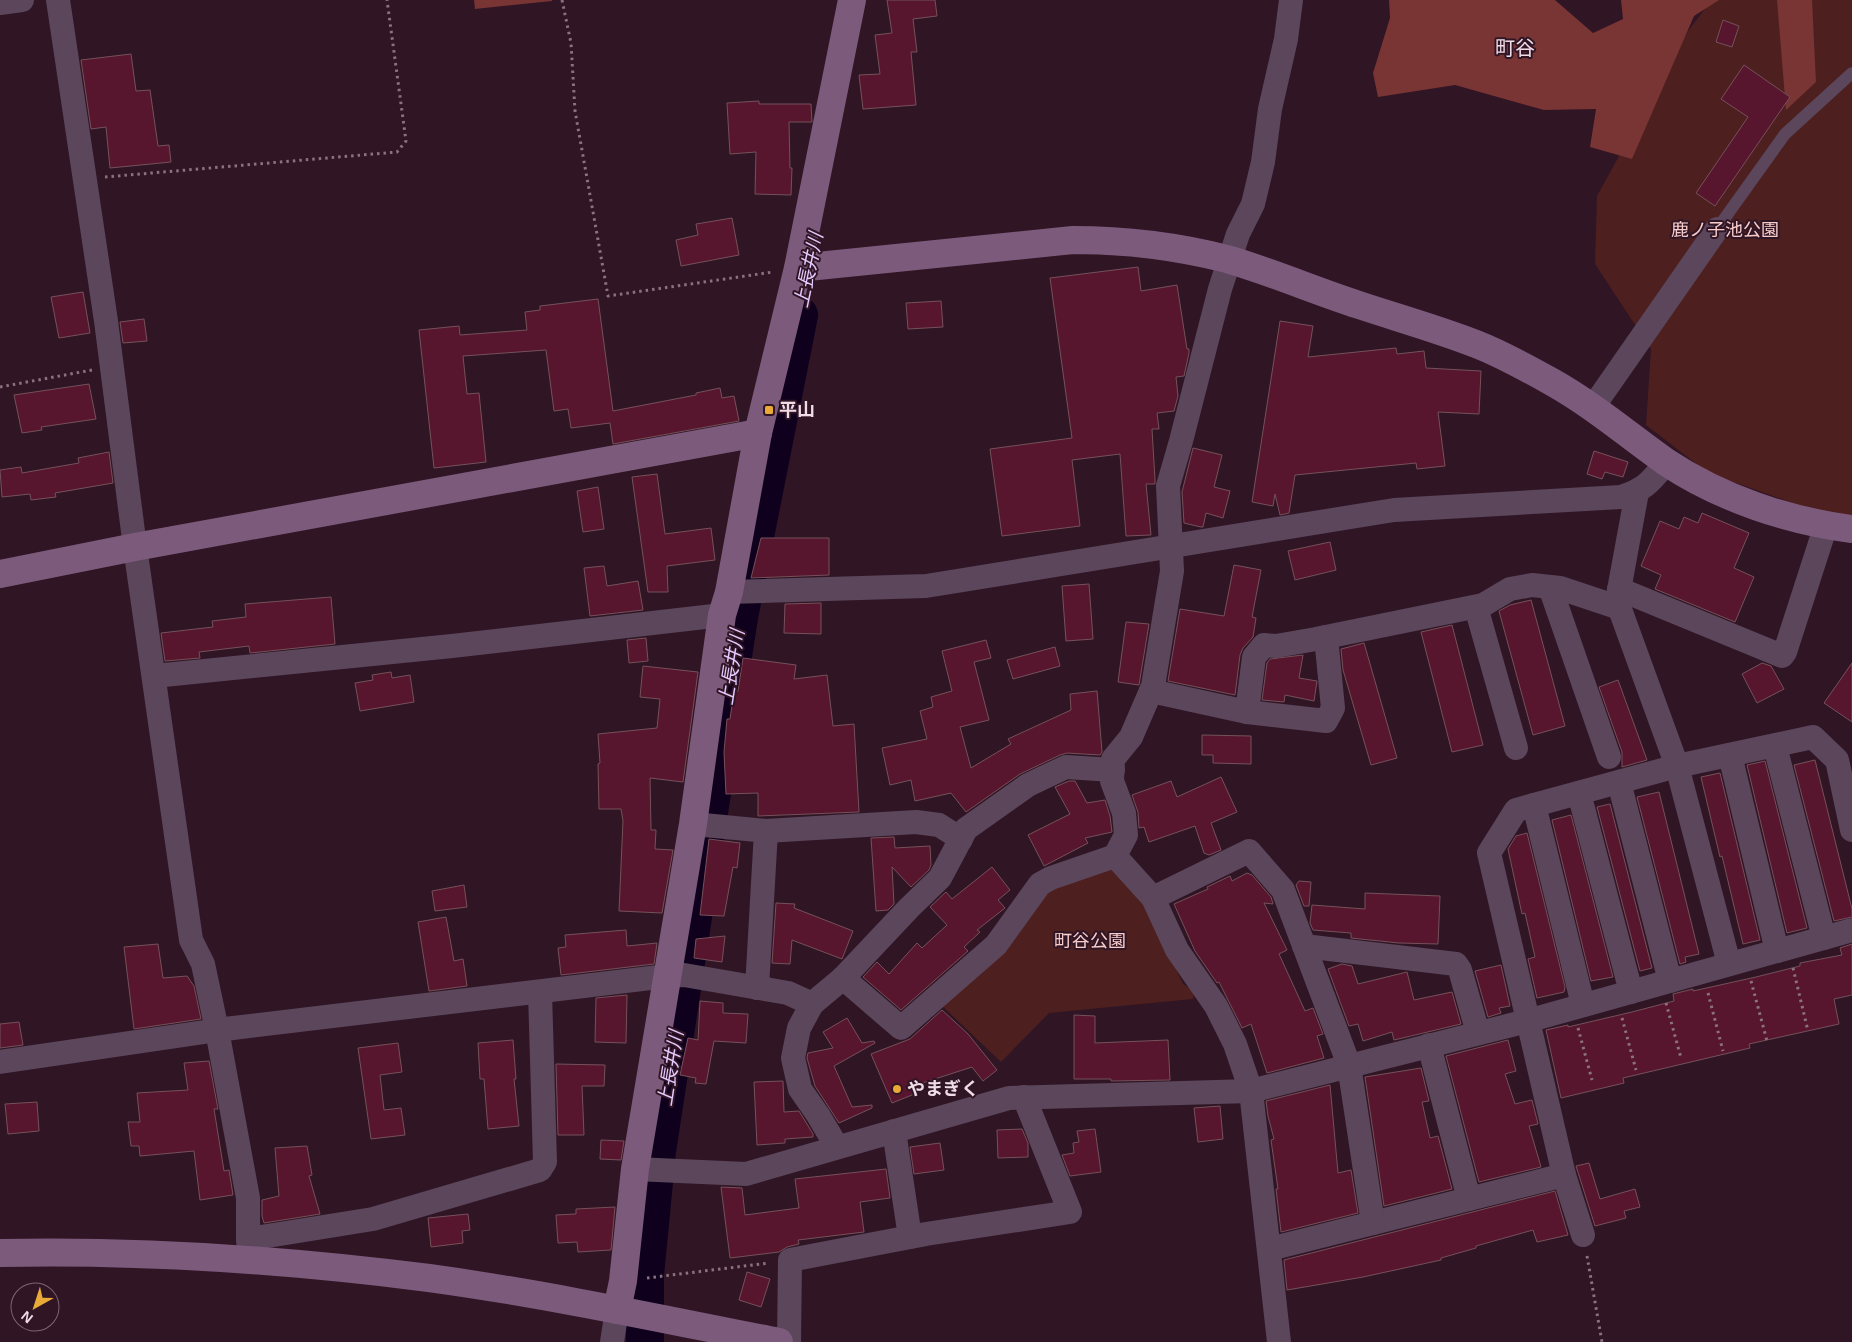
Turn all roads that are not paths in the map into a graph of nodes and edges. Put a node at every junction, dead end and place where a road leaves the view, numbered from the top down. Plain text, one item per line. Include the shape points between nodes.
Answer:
1 (22, 0) edge
2 (58, 0) edge
3 (852, 0) edge
4 (1292, 0) edge
5 (0, 2) edge
6 (1852, 73) edge
7 (1717, 229) joint
8 (1229, 260) junction
9 (798, 268) junction
10 (1593, 407) junction
11 (758, 433) junction
12 (1667, 462) junction
13 (1637, 492) junction
14 (1839, 527) edge
15 (1171, 545) junction
16 (135, 547) junction
17 (0, 574) edge
18 (1550, 587) junction
19 (1619, 599) junction
20 (725, 603) junction
21 (1476, 606) junction
22 (1326, 637) junction
23 (154, 676) junction
24 (1151, 691) junction
25 (1247, 712) junction
26 (1775, 746) junction
27 (1516, 748) dead end
28 (1730, 755) junction
29 (1609, 757) dead end
30 (1677, 766) junction
31 (1112, 770) junction
32 (1618, 782) junction
33 (1580, 793) junction
34 (1534, 805) junction
35 (693, 824) junction
36 (1852, 830) edge
37 (766, 831) junction
38 (961, 839) junction
39 (1115, 856) junction
40 (1153, 898) junction
41 (1852, 930) edge
42 (1824, 938) junction
43 (1304, 946) junction
44 (1782, 949) junction
45 (1737, 962) junction
46 (667, 976) junction
47 (843, 978) junction
48 (1665, 982) junction
49 (757, 988) junction
50 (540, 992) junction
51 (1623, 994) junction
52 (812, 1004) junction
53 (1578, 1007) junction
54 (1527, 1021) junction
55 (217, 1030) junction
56 (1478, 1033) junction
57 (1429, 1045) junction
58 (0, 1062) edge
59 (1349, 1065) junction
60 (1251, 1091) junction
61 (1024, 1097) junction
62 (894, 1131) junction
63 (837, 1148) junction
64 (634, 1170) junction
65 (1564, 1175) junction
66 (1469, 1199) junction
67 (1372, 1223) junction
68 (1583, 1235) road end
69 (910, 1237) junction
70 (249, 1249) junction
71 (1269, 1249) junction
72 (0, 1253) edge
73 (617, 1310) junction
74 (612, 1342) edge
75 (779, 1342) edge
76 (789, 1342) edge
77 (1279, 1342) edge

1 - 5 street
2 - 16 street
3 - 9 street
4 - 8 street via 1270,109 1264,162 1252,204
6 - 7 lane via 1785,134
7 - 10 street
8 - 9 street via 1151,244 1072,240
8 - 10 street via 1477,344 1515,361
8 - 15 street via 1168,486
9 - 11 street
10 - 12 street
11 - 16 street
11 - 20 street
12 - 13 street
12 - 14 street via 1736,498
13 - 15 street via 1621,497 1394,510
13 - 19 street
14 - 19 street via 1782,656
15 - 20 street via 926,586
15 - 24 street via 1172,571
16 - 17 street
16 - 23 street
18 - 19 street
18 - 21 street via 1532,585 1510,589
18 - 29 street
19 - 30 street
20 - 23 street via 452,646
20 - 35 street
21 - 22 street
21 - 27 street
22 - 25 street via 1276,646 1264,645 1254,657
22 - 25 street via 1333,708 1326,721
23 - 55 street via 191,940 202,964
24 - 25 street
24 - 31 street via 1131,737 1114,759
26 - 28 street
26 - 36 street via 1814,738 1837,760
26 - 42 street
28 - 30 street
28 - 44 street
30 - 32 street
30 - 45 street
31 - 38 street via 1066,767 1028,785 966,829
31 - 39 street via 1112,781 1124,813 1126,835
32 - 33 street
32 - 48 street
33 - 34 street
33 - 51 street
34 - 53 street
34 - 54 street via 1516,810 1489,853
35 - 37 street
35 - 46 street
37 - 38 street via 916,822 938,825
37 - 49 street
38 - 47 street via 940,878
39 - 40 street
39 - 47 street via 1040,884 996,945 901,1028
40 - 43 street via 1249,851 1283,890
40 - 60 street via 1177,950 1216,1006 1235,1044
41 - 42 street
42 - 44 street
43 - 56 street via 1456,964
43 - 59 street
44 - 45 street
45 - 48 street
46 - 49 street via 684,975
46 - 50 street
46 - 64 street
47 - 52 street
48 - 51 street
49 - 52 street via 788,993
50 - 55 street
50 - 70 street via 545,1162 540,1170 373,1219
51 - 53 street
52 - 63 street via 799,1028 793,1058 800,1089
53 - 54 street
54 - 56 street
54 - 65 street
55 - 58 street
55 - 70 street via 248,1198
56 - 57 street
57 - 59 street
57 - 66 street
59 - 60 street
59 - 67 street
60 - 61 street
60 - 71 street
61 - 62 street via 1009,1098
61 - 69 street via 1070,1212
62 - 63 street
62 - 69 street
63 - 64 street via 746,1174
64 - 73 street
65 - 66 street
65 - 68 street
66 - 67 street
67 - 71 street
69 - 76 street via 790,1260
70 - 72 street via 140,1254
70 - 73 street
71 - 77 street
73 - 74 street
73 - 75 street

